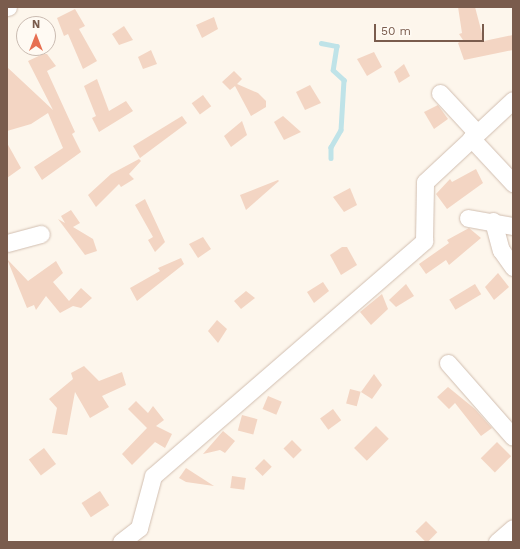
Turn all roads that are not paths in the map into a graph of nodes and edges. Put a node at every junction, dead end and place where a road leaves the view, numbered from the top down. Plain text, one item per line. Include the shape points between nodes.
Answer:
1 (440, 93) dead end
2 (513, 100) edge
3 (474, 136) junction
4 (513, 183) edge
5 (468, 218) dead end
6 (493, 222) junction
7 (513, 226) edge
8 (41, 234) dead end
9 (7, 243) edge
10 (513, 267) edge
11 (448, 362) dead end
12 (513, 437) edge
13 (513, 528) edge
14 (121, 542) edge
15 (497, 542) edge

1 - 3 street
2 - 3 street
3 - 4 street
3 - 14 street via 425,182 424,241 153,476 139,528
5 - 6 street
6 - 7 street
6 - 10 street via 501,250
8 - 9 street
11 - 12 street
13 - 15 street

